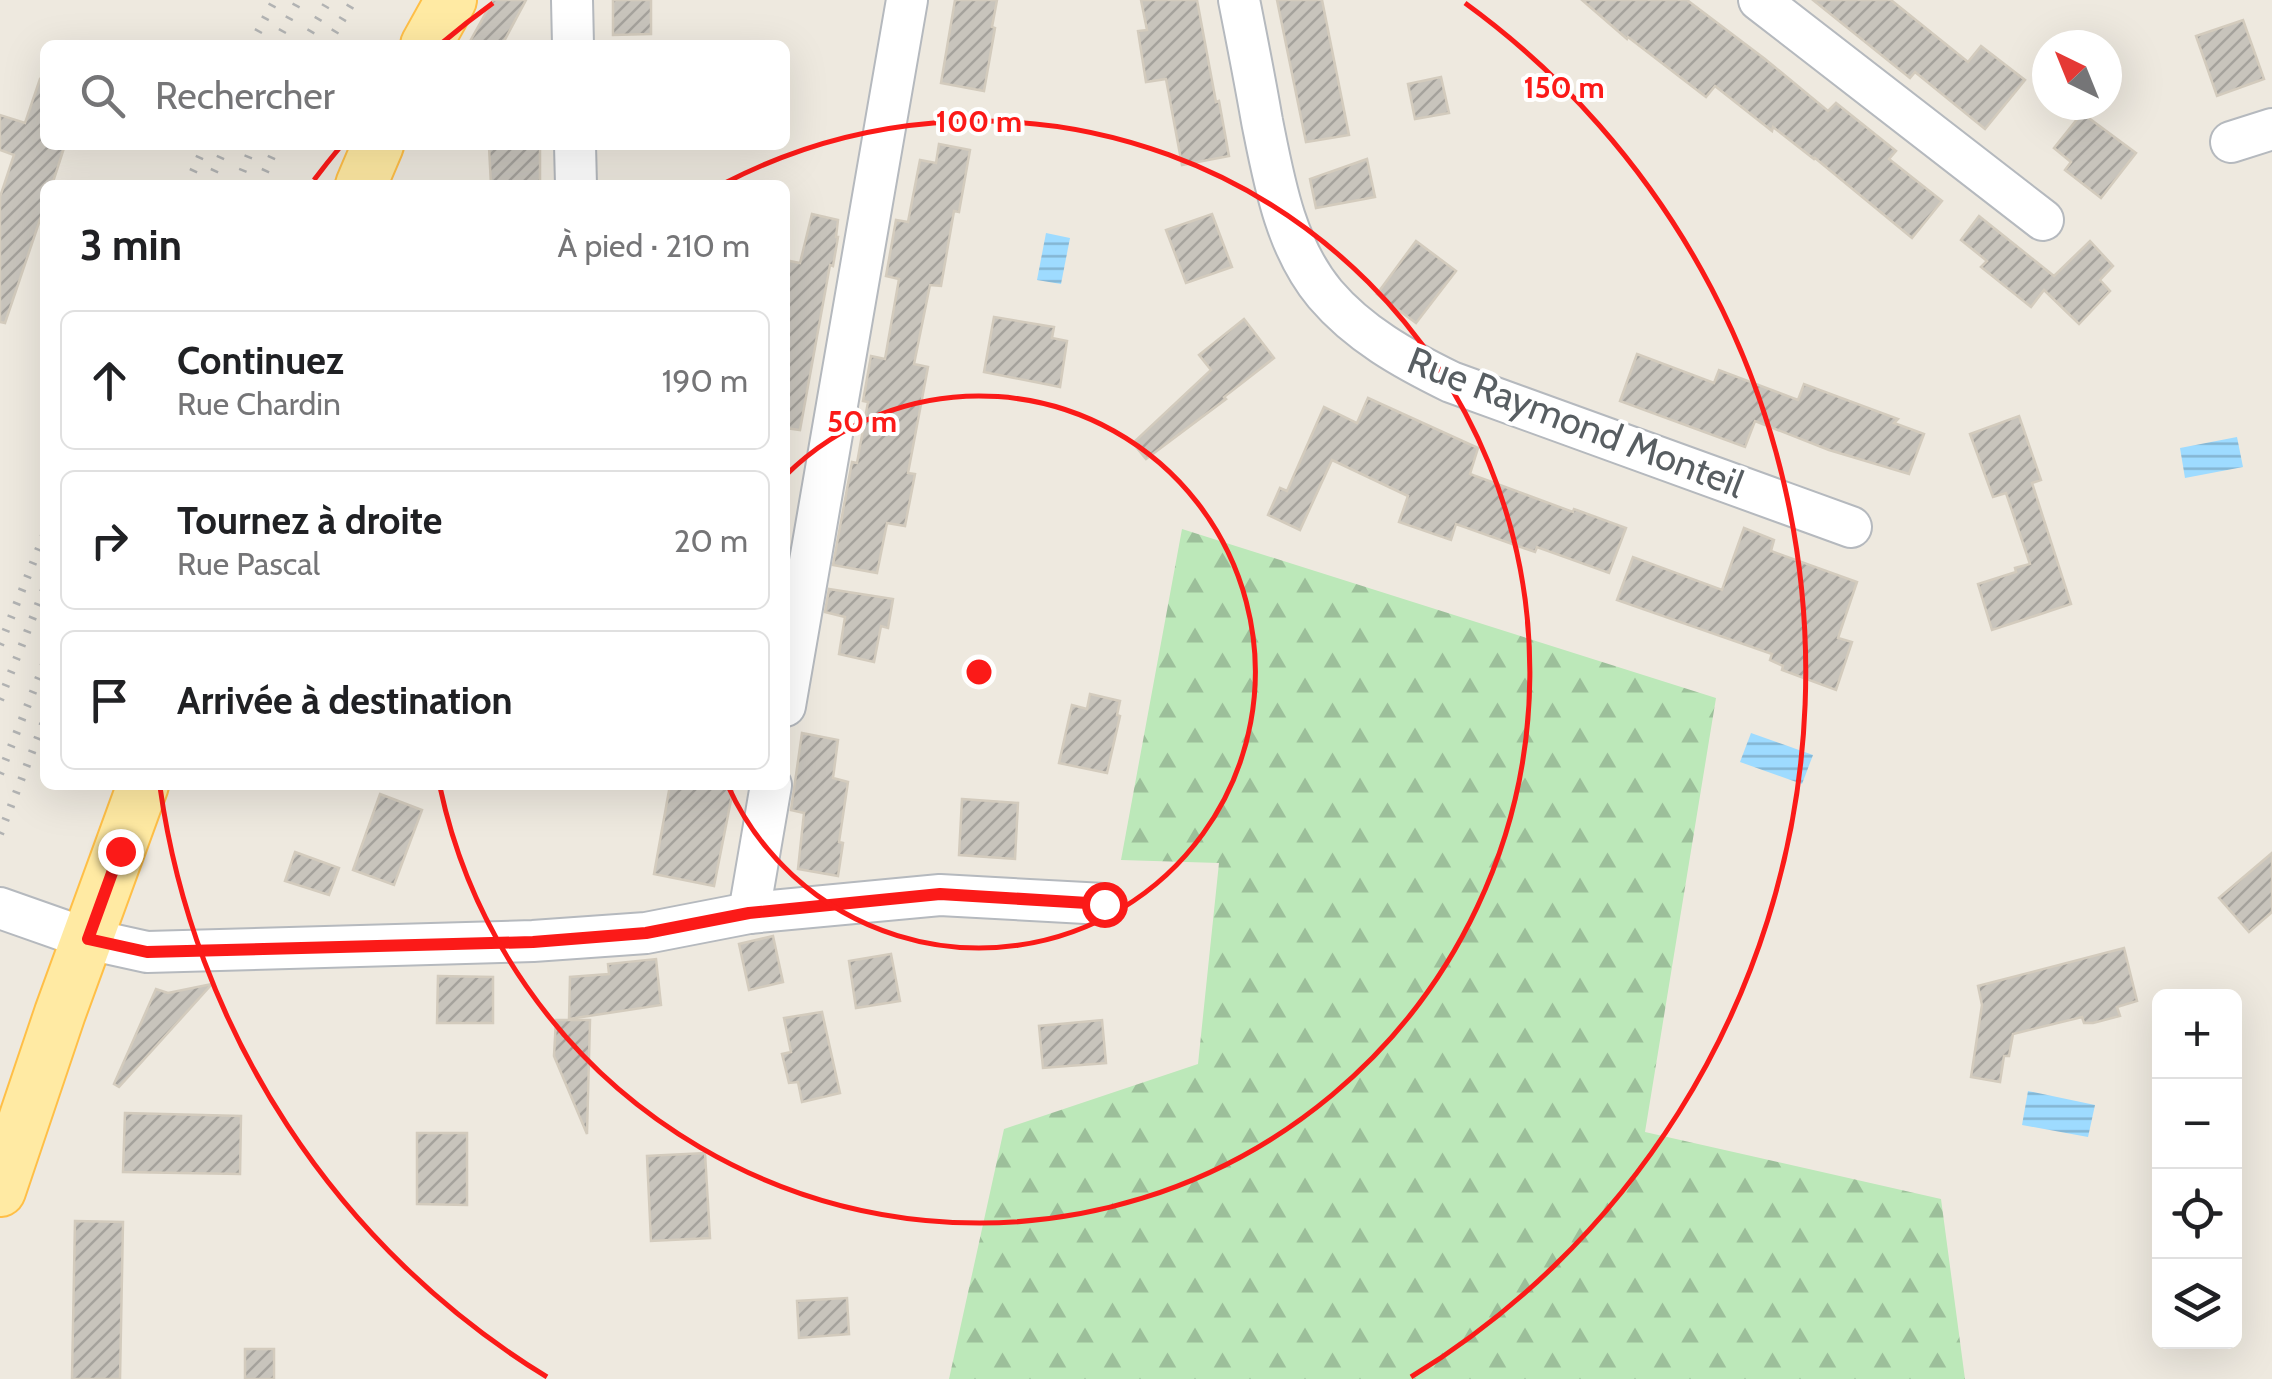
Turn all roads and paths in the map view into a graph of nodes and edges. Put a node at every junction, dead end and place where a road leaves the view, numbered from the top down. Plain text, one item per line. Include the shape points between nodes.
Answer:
1 (451, 0) edge
2 (572, 0) edge
3 (908, 0) edge
4 (1239, 0) edge
5 (1759, 0) edge
6 (429, 40) edge
7 (573, 40) edge
8 (2272, 128) edge
9 (2231, 142) dead end
10 (376, 150) edge
11 (575, 150) edge
12 (364, 180) edge
13 (576, 180) edge
14 (2043, 220) dead end
15 (802, 508) edge
16 (1851, 526) dead end
17 (790, 648) edge
18 (141, 790) edge
19 (770, 790) edge
20 (1104, 904) dead end
21 (0, 908) edge
22 (749, 913) junction
23 (88, 939) junction
24 (0, 1190) edge

1 - 6 main road
2 - 7 street
3 - 15 street
4 - 16 street, Rue Raymond Monteil via 1285,221 1322,291 1362,329 1450,382
5 - 14 street
8 - 9 street
10 - 12 main road
11 - 13 street
15 - 17 street
18 - 23 main road
19 - 22 street
20 - 22 street via 940,894
21 - 23 street
22 - 23 street via 646,933 533,942 147,952
23 - 24 main road

